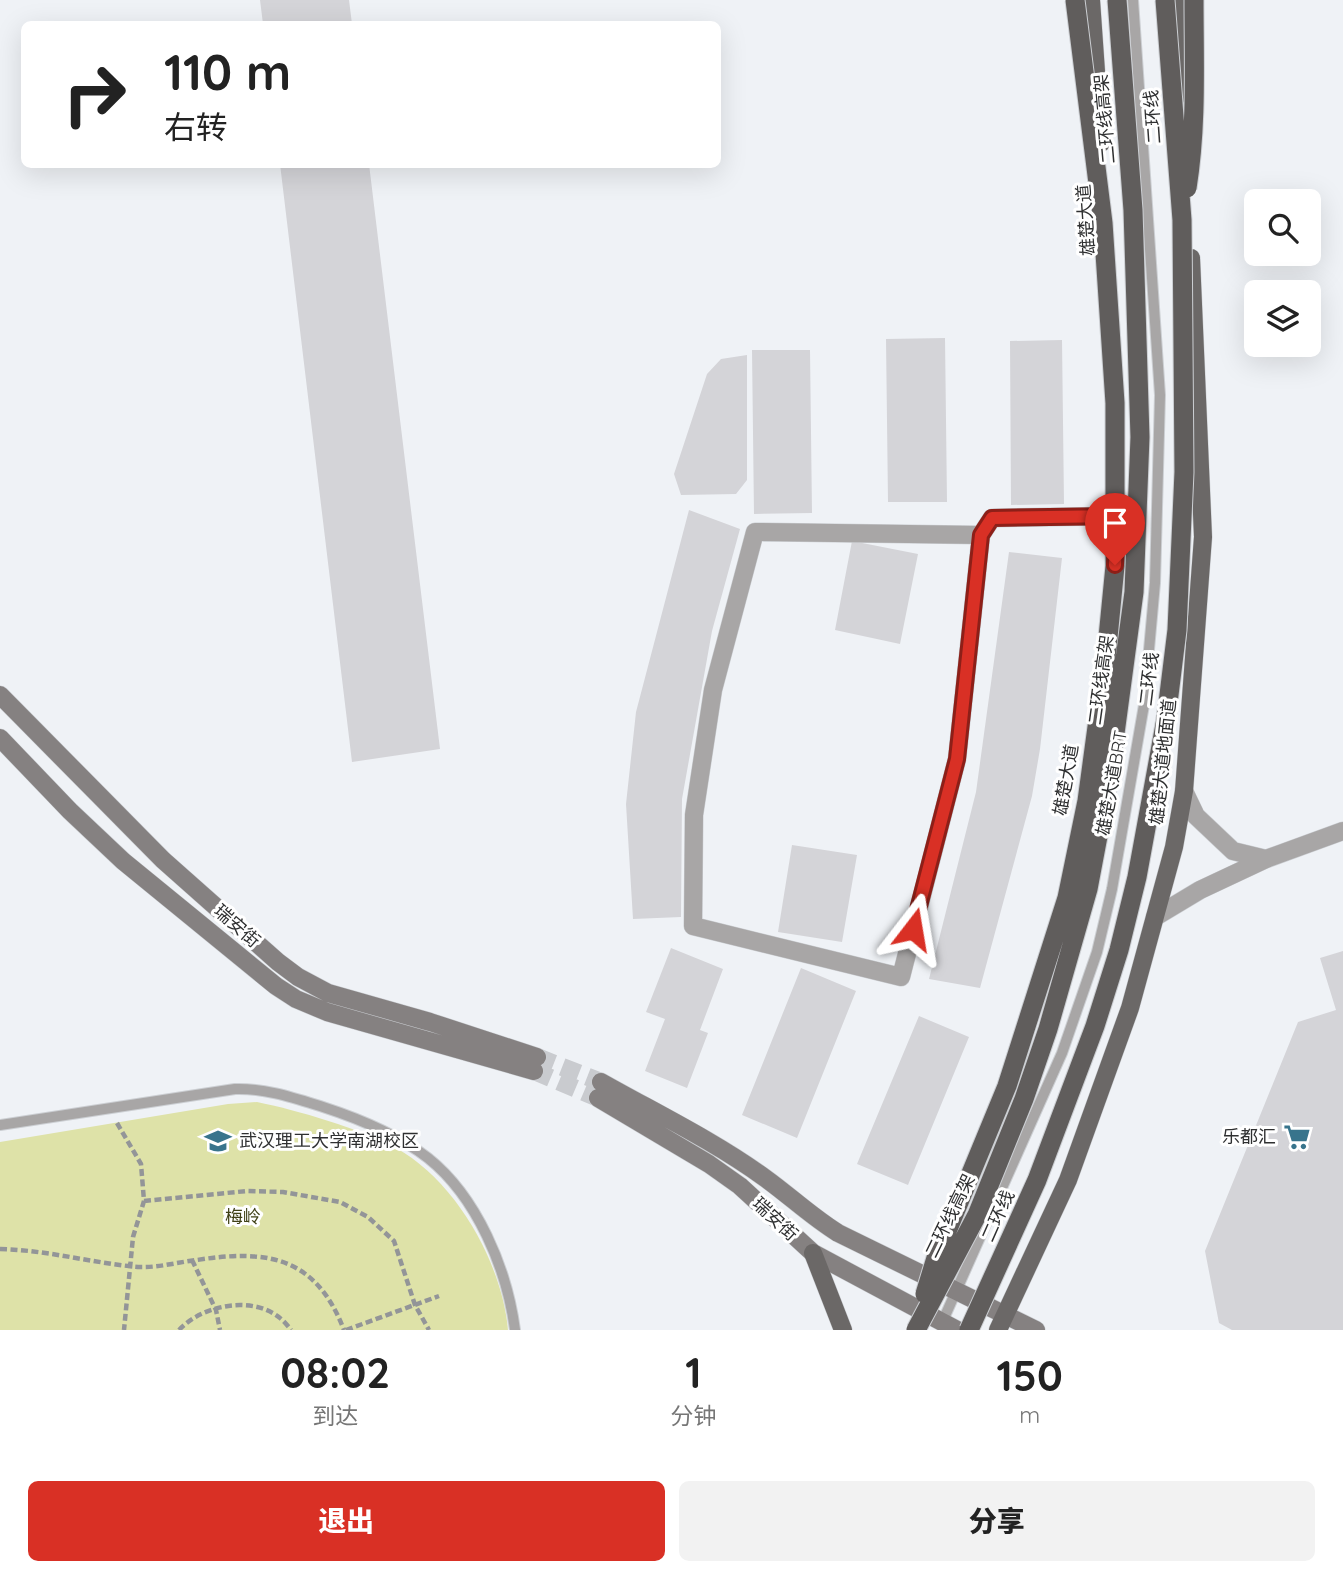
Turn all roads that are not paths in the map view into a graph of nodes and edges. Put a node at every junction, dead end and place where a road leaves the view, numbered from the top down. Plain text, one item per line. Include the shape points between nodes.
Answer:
1 (1075, 0) edge
2 (1091, 0) edge
3 (1117, 0) edge
4 (1133, 0) edge
5 (1165, 0) edge
6 (1176, 0) edge
7 (1194, 0) edge
8 (1181, 220) junction
9 (1117, 516) junction
10 (981, 535) junction
11 (0, 695) edge
12 (0, 738) edge
13 (1184, 791) junction
14 (1343, 831) edge
15 (1266, 859) junction
16 (1155, 917) junction
17 (0, 1125) edge
18 (813, 1253) junction
19 (935, 1281) junction
20 (957, 1291) junction
21 (921, 1311) junction
22 (1002, 1322) edge
23 (946, 1328) edge
24 (515, 1330) edge
25 (843, 1330) edge
26 (913, 1330) edge
27 (969, 1330) edge
28 (1036, 1330) edge

1 - 26 highway, bridge via 1103,223 1115,402 1115,566 1105,668 1068,898 1007,1086 936,1258
2 - 9 main road, 雄楚大道 via 1113,301
3 - 26 highway, 二环线高架, bridge via 1133,210 1140,438 1133,592 1109,778 1088,888 1024,1099 977,1215
4 - 20 lane, 雄楚大道BRT via 1160,395 1154,583 1144,705 1097,952 1062,1054
5 - 8 highway, 二环线, bridge
6 - 13 main road, 雄楚大道地面道 via 1203,537
7 - 8 highway, bridge via 1194,134
8 - 27 highway, 二环线, bridge via 1184,472 1177,630 1137,877 1119,950 1070,1096
9 - 10 street via 992,518
9 - 19 main road, 雄楚大道 via 1102,691 1086,794 1050,950 1012,1072
10 - 10 street via 957,759 901,977 693,926 694,815 713,690 755,532
11 - 12 main road, 瑞安街 via 163,860 298,977 328,993 442,1026 535,1064 327,1012 296,999 123,861
13 - 15 street via 1196,816 1233,851
13 - 16 main road, 雄楚大道地面道
14 - 15 street
15 - 16 street
16 - 22 main road, 雄楚大道地面道 via 1130,1009 1068,1180
17 - 24 lane via 250,1089 340,1113 388,1132 429,1159 468,1205 499,1262
18 - 19 main road, 瑞安街 via 740,1186 600,1090 727,1153 816,1220
18 - 21 main road, 瑞安街
18 - 25 main road
19 - 20 main road, 瑞安街
19 - 21 main road, 雄楚大道
20 - 22 main road, 瑞安街
20 - 23 lane, 雄楚大道BRT
21 - 23 main road, 瑞安街
21 - 26 main road, 雄楚大道
22 - 28 main road, 瑞安街

